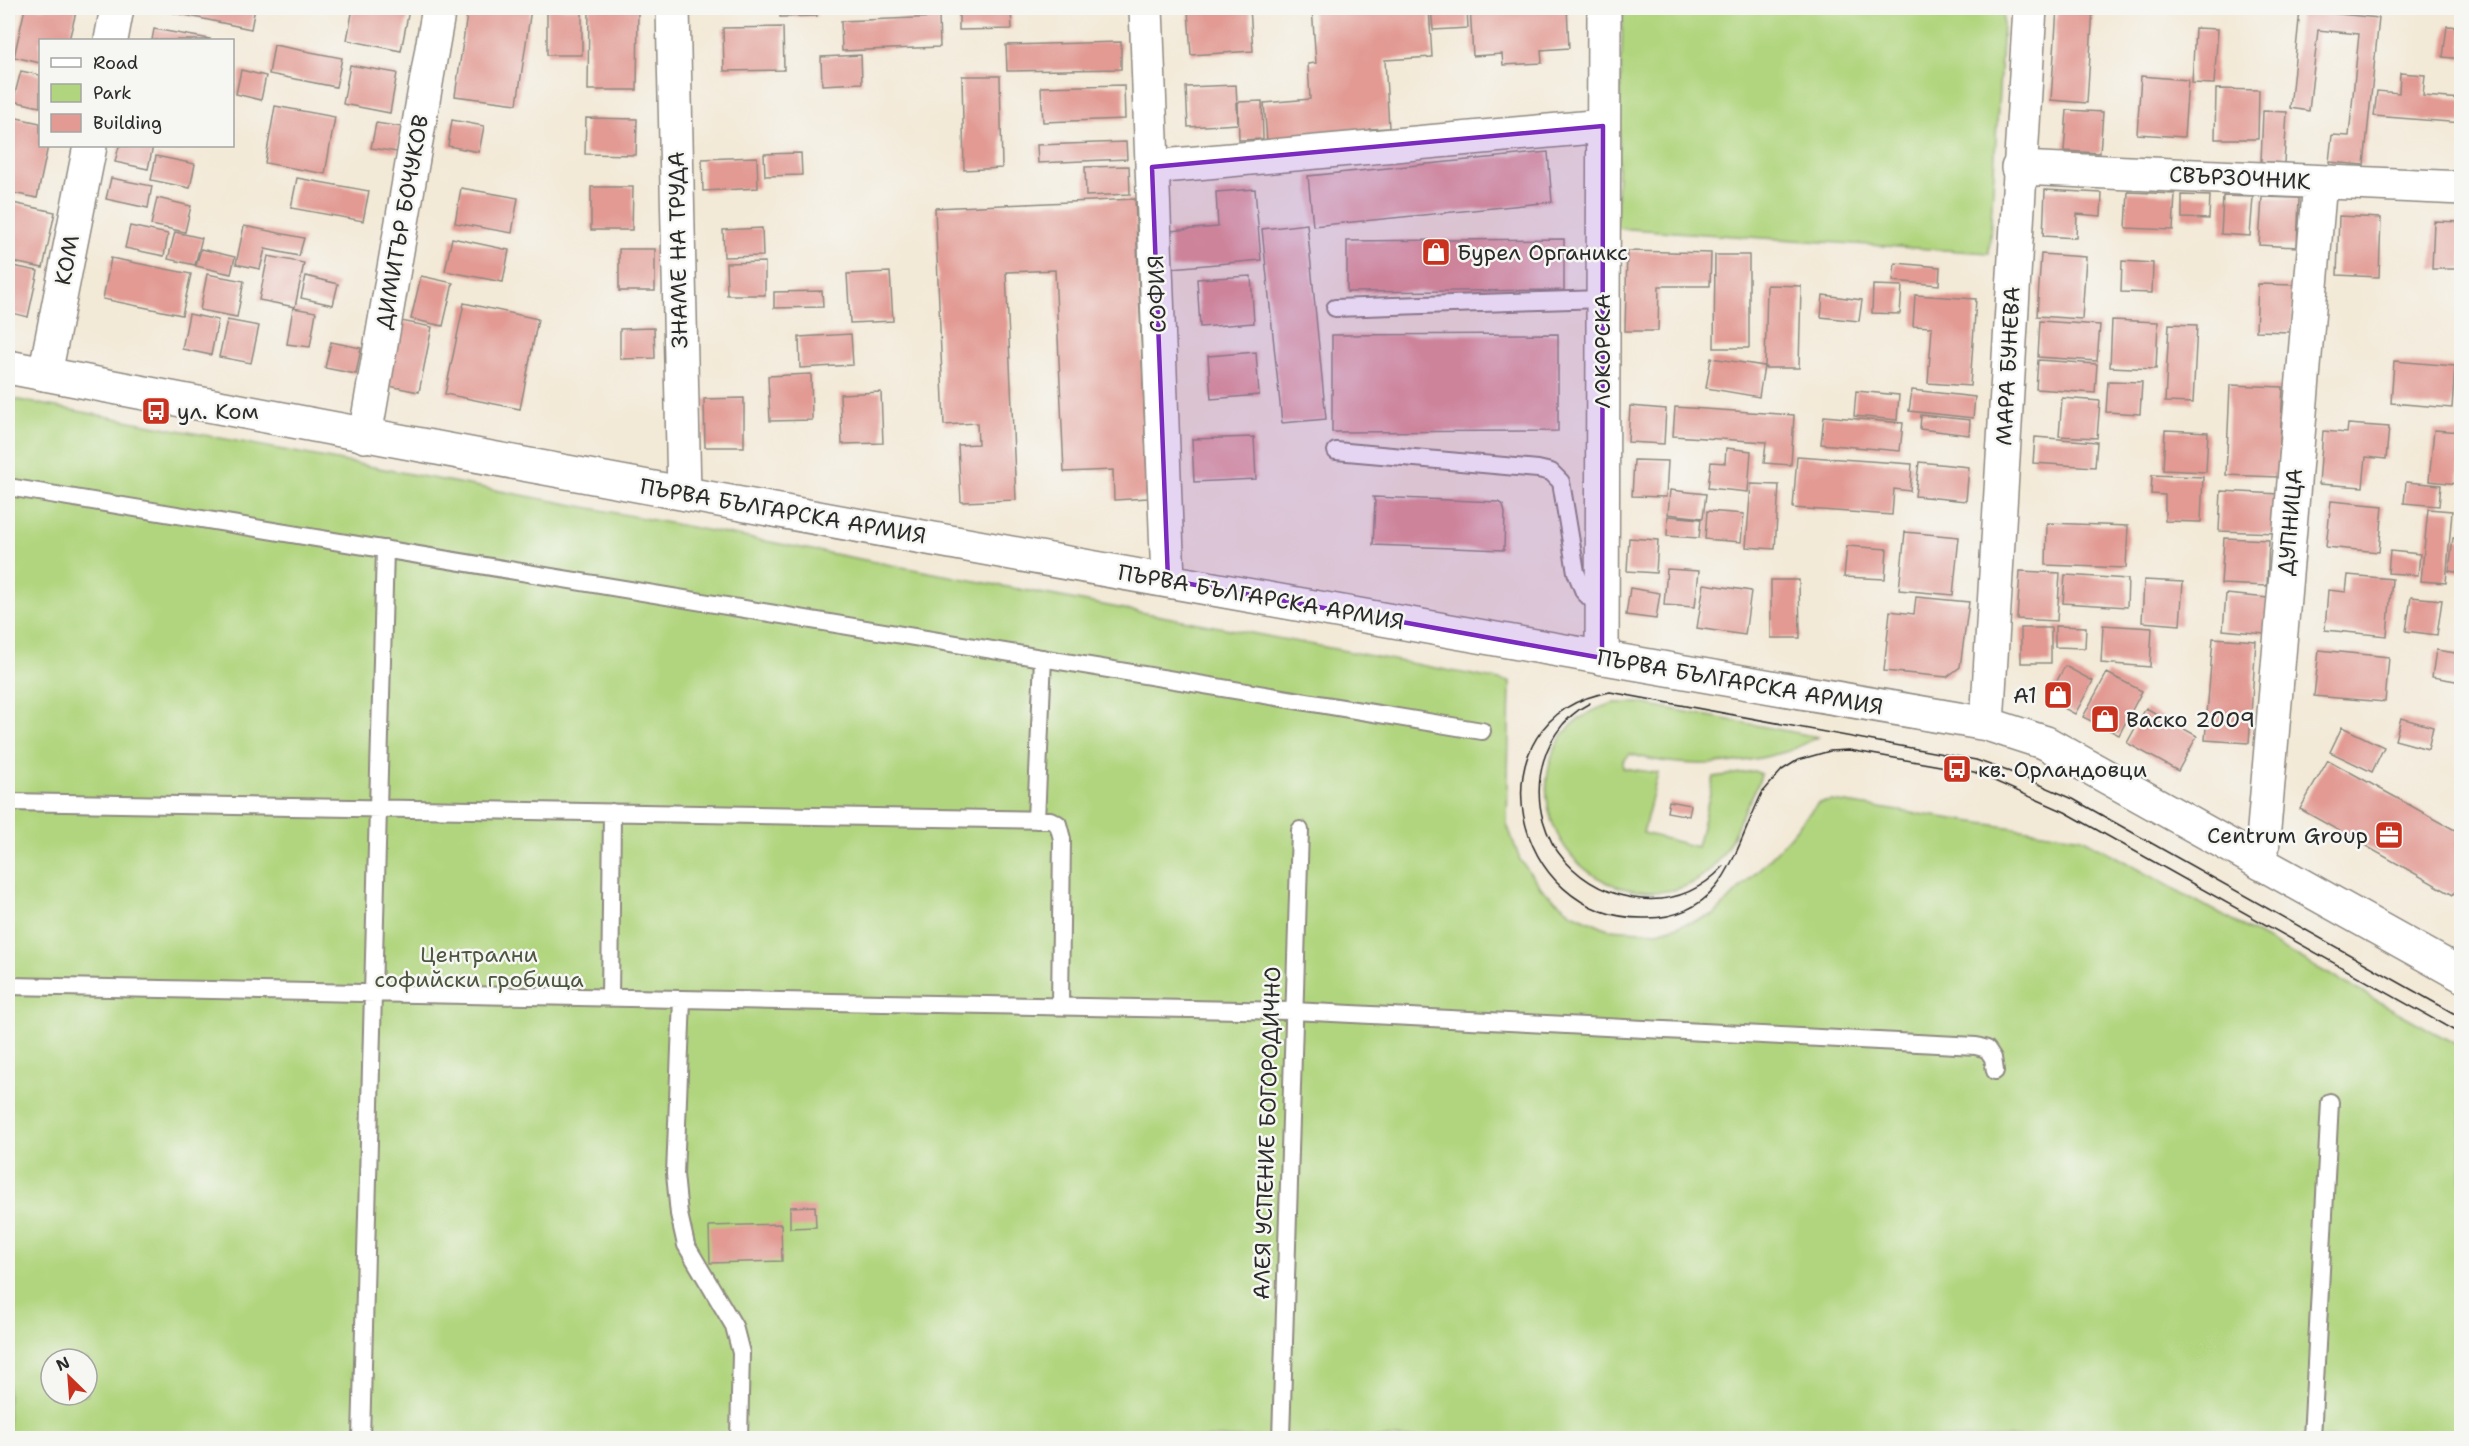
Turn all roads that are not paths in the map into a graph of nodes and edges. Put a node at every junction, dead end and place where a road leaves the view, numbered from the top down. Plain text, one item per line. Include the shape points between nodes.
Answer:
1 (117, 8) edge
2 (439, 8) edge
3 (673, 8) edge
4 (1146, 8) edge
5 (1604, 8) edge
6 (2030, 8) edge
7 (111, 39) edge
8 (1603, 126) junction
9 (90, 147) edge
10 (1152, 167) junction
11 (2019, 168) junction
12 (2320, 182) junction
13 (2462, 188) edge
14 (1602, 299) junction
15 (1335, 308) dead end
16 (8, 367) edge
17 (45, 374) junction
18 (364, 436) junction
19 (1336, 451) dead end
20 (8, 487) edge
21 (684, 493) junction
22 (385, 549) junction
23 (1168, 580) junction
24 (1602, 611) junction
25 (1043, 658) junction
26 (1602, 658) junction
27 (1987, 724) junction
28 (1482, 731) dead end
29 (8, 802) edge
30 (378, 808) junction
31 (612, 812) junction
32 (1036, 819) junction
33 (1300, 830) dead end
34 (2261, 863) junction
35 (2462, 975) edge
36 (8, 987) edge
37 (373, 994) junction
38 (610, 998) junction
39 (682, 999) junction
40 (1060, 1006) junction
41 (1293, 1011) junction
42 (1995, 1071) dead end
43 (2330, 1102) dead end
44 (361, 1438) edge
45 (739, 1438) edge
46 (1281, 1438) edge
47 (2312, 1438) edge

1 - 7 street
2 - 18 street, ДИМИТЪР БОЧУКОВ
3 - 21 street, ЗНАМЕ НА ТРУДА
4 - 10 street, СОФИЯ
5 - 8 street, ЛОКОРСКА
6 - 11 street, МАРА БУНЕВА
8 - 10 street
8 - 14 street, ЛОКОРСКА
9 - 17 street, КОМ
10 - 23 street, СОФИЯ
11 - 12 street, СВЪРЗОЧНИК
11 - 27 street, МАРА БУНЕВА
12 - 13 street, СВЪРЗОЧНИК
12 - 34 street, ДУПНИЦА
14 - 15 lane
14 - 24 street, ЛОКОРСКА
16 - 17 street, ПЪРВА БЪЛГАРСКА АРМИЯ
17 - 18 street, ПЪРВА БЪЛГАРСКА АРМИЯ
18 - 21 street, ПЪРВА БЪЛГАРСКА АРМИЯ
19 - 24 lane via 1551,472 1561,482 1576,572 1584,592
20 - 22 lane
21 - 23 street, ПЪРВА БЪЛГАРСКА АРМИЯ
22 - 25 lane
22 - 30 lane
23 - 26 street, ПЪРВА БЪЛГАРСКА АРМИЯ
24 - 26 street, ЛОКОРСКА
25 - 28 lane
25 - 32 lane
26 - 27 street, ПЪРВА БЪЛГАРСКА АРМИЯ
27 - 34 street, ПЪРВА БЪЛГАРСКА АРМИЯ via 2046,743
29 - 30 lane
30 - 31 lane
30 - 37 lane
31 - 32 lane
31 - 38 lane
32 - 40 lane via 1058,824 1062,839
33 - 41 lane, АЛЕЯ УСПЕНИЕ БОГОРОДИЧНО
34 - 35 street, ПЪРВА БЪЛГАРСКА АРМИЯ
36 - 37 lane
37 - 38 lane
37 - 44 lane
38 - 39 lane
39 - 40 lane
39 - 45 lane via 675,1174 679,1214 686,1245 734,1326 741,1353
40 - 41 lane
41 - 42 lane via 1976,1046 1987,1048
41 - 46 lane, АЛЕЯ УСПЕНИЕ БОГОРОДИЧНО
43 - 47 lane

